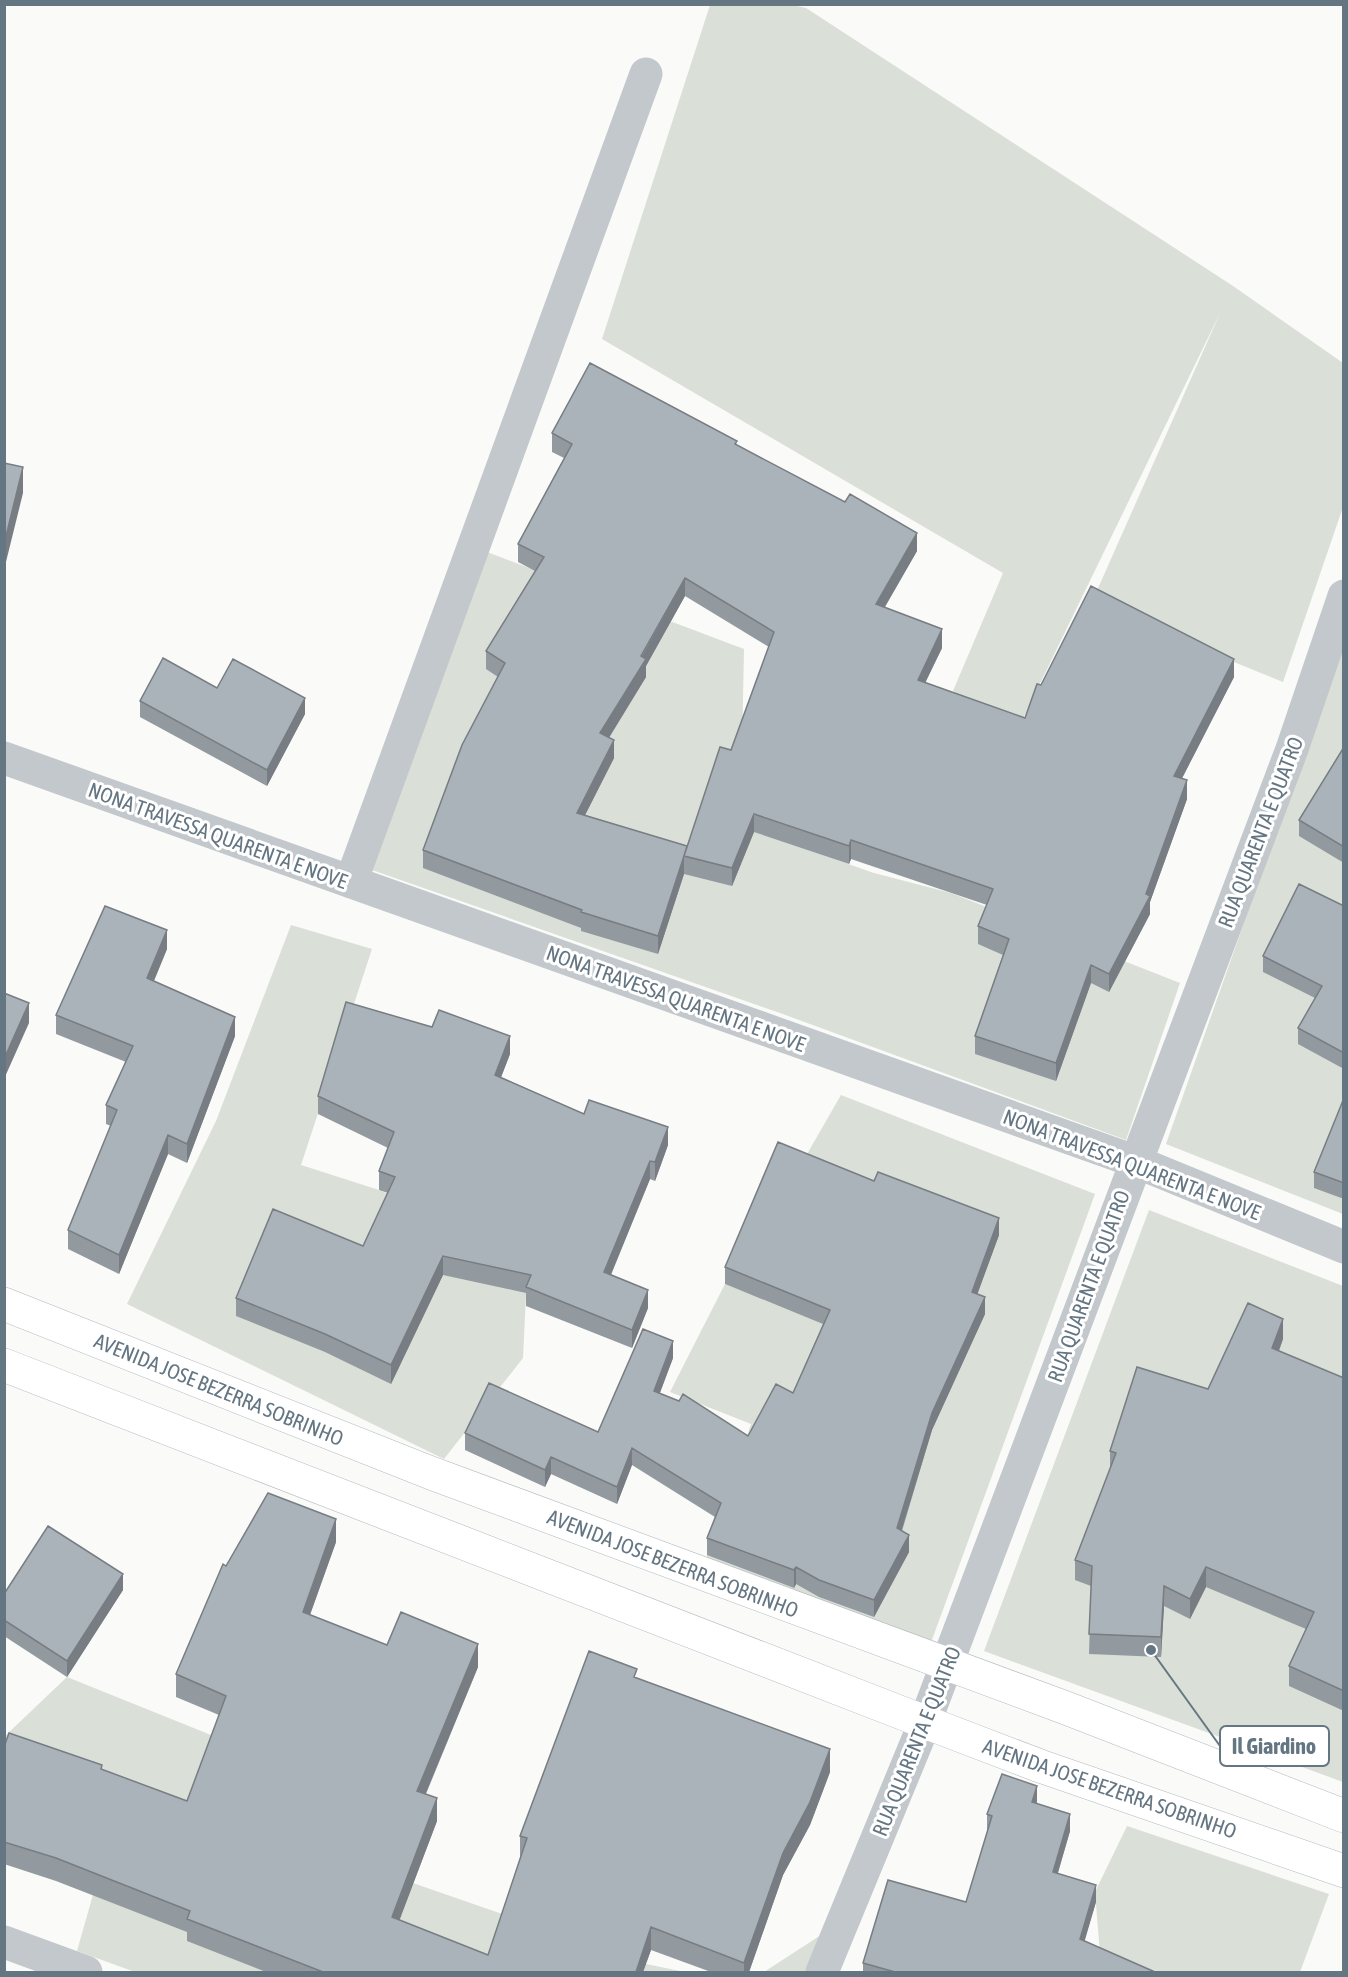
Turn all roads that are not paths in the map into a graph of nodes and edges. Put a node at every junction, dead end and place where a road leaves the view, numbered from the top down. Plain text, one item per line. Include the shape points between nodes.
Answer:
1 (646, 74) dead end
2 (1344, 596) edge
3 (4, 758) edge
4 (351, 882) junction
5 (1134, 1161) junction
6 (1344, 1247) edge
7 (4, 1304) edge
8 (4, 1365) edge
9 (946, 1665) junction
10 (925, 1722) junction
11 (1344, 1816) edge
12 (1344, 1871) edge
13 (4, 1942) edge
14 (86, 1972) edge
15 (822, 1972) edge

1 - 4 street
2 - 5 street, RUA QUARENTA E QUATRO via 1292,749
3 - 4 street, NONA TRAVESSA QUARENTA E NOVE
4 - 5 street, NONA TRAVESSA QUARENTA E NOVE
5 - 6 street, NONA TRAVESSA QUARENTA E NOVE
5 - 9 street, RUA QUARENTA E QUATRO
7 - 9 main road, AVENIDA JOSE BEZERRA SOBRINHO via 431,1473
8 - 10 main road, AVENIDA JOSE BEZERRA SOBRINHO
9 - 10 street, RUA QUARENTA E QUATRO
9 - 11 main road, AVENIDA JOSE BEZERRA SOBRINHO
10 - 12 main road, AVENIDA JOSE BEZERRA SOBRINHO
10 - 15 street, RUA QUARENTA E QUATRO
13 - 14 street

